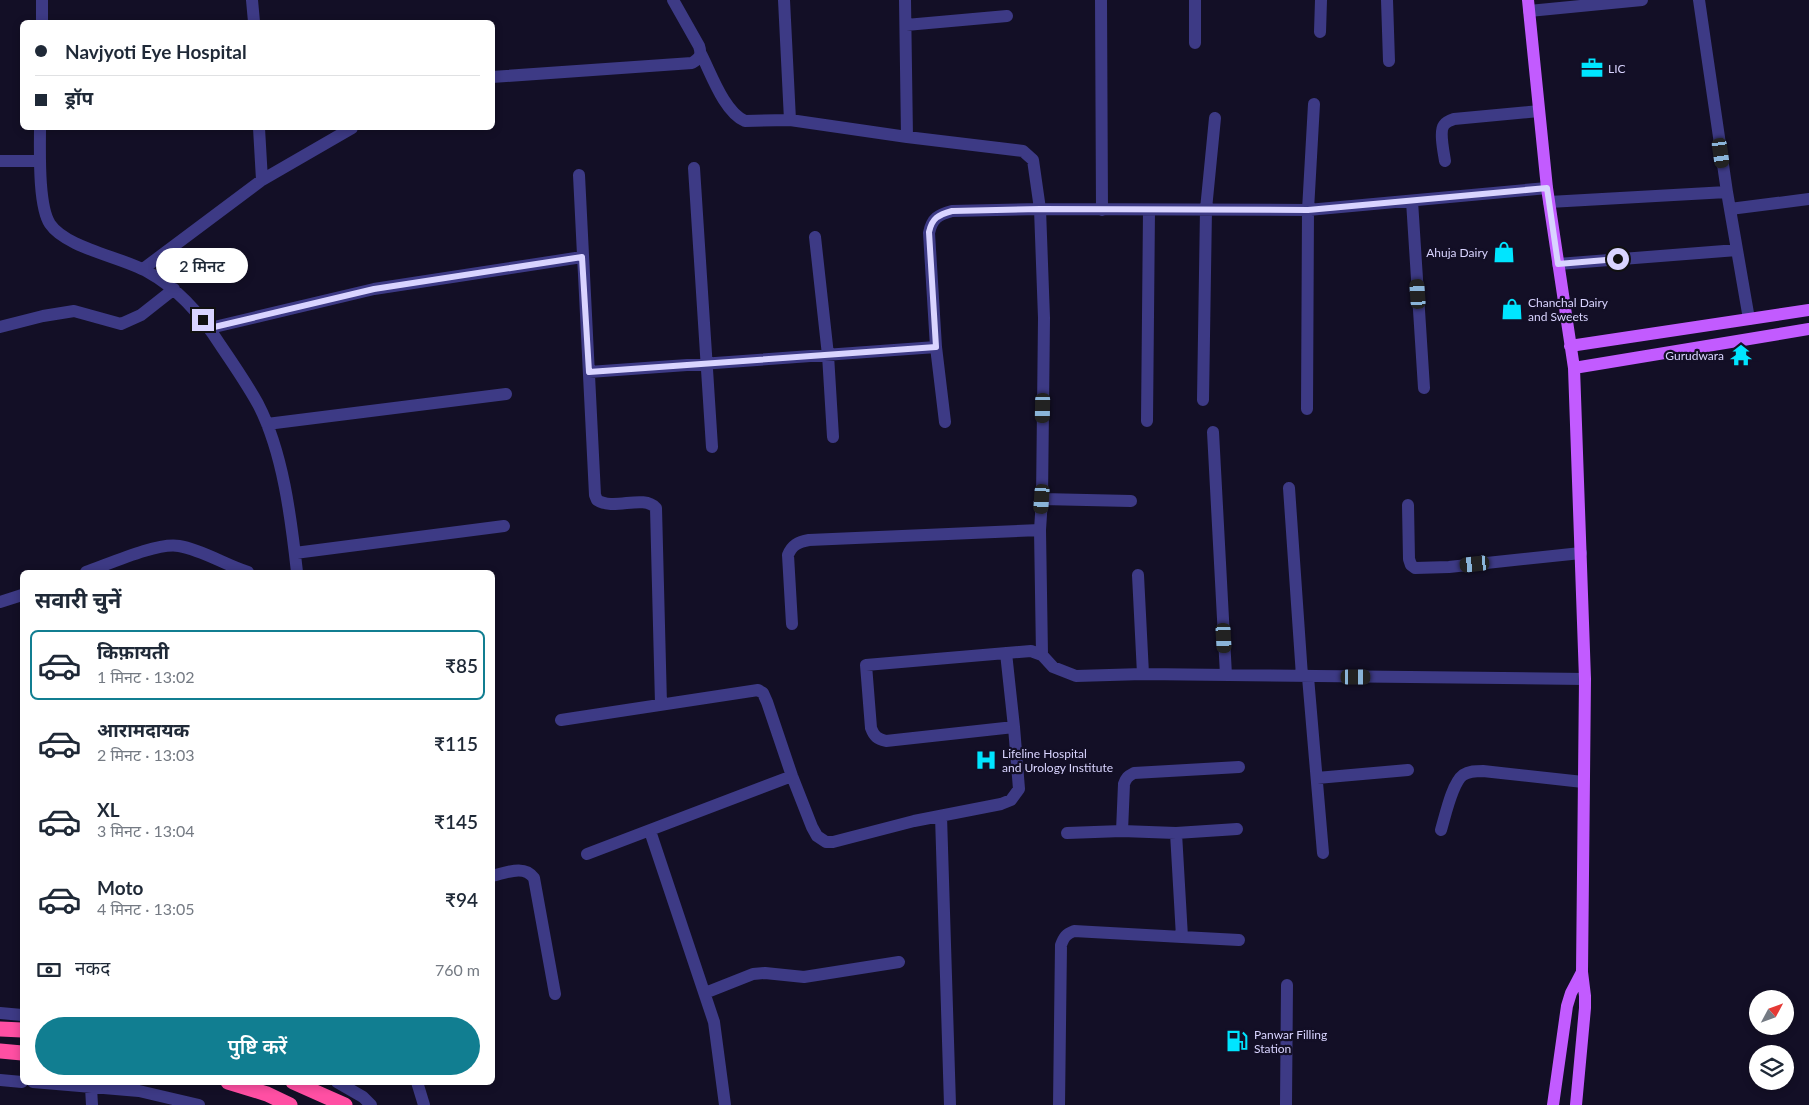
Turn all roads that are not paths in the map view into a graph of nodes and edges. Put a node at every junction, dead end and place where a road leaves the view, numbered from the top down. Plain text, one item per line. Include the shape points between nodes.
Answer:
1 (42, 0) edge
2 (252, 0) edge
3 (673, 0) edge
4 (784, 0) edge
5 (905, 0) edge
6 (1101, 0) edge
7 (1195, 0) edge
8 (1321, 0) edge
9 (1387, 0) edge
10 (1642, 0) edge
11 (1699, 0) edge
12 (1528, 6) edge
13 (1007, 16) dead end
14 (42, 20) edge
15 (254, 20) edge
16 (906, 25) junction
17 (1320, 32) dead end
18 (1195, 43) dead end
19 (701, 54) junction
20 (1389, 60) dead end
21 (495, 77) edge
22 (1314, 104) dead end
23 (1539, 111) junction
24 (1215, 118) dead end
25 (790, 120) junction
26 (40, 130) edge
27 (259, 130) edge
28 (349, 130) edge
29 (907, 137) junction
30 (0, 160) edge
31 (40, 161) junction
32 (1445, 162) dead end
33 (694, 168) dead end
34 (579, 175) dead end
35 (262, 180) junction
36 (1547, 188) junction
37 (1727, 192) junction
38 (1809, 199) edge
39 (1412, 200) junction
40 (1549, 202) junction
41 (1040, 209) junction
42 (1206, 209) junction
43 (1730, 209) junction
44 (1102, 210) junction
45 (1149, 210) junction
46 (1308, 210) junction
47 (815, 237) dead end
48 (1737, 250) junction
49 (582, 257) junction
50 (1558, 264) junction
51 (143, 269) junction
52 (174, 289) junction
53 (1809, 310) edge
54 (1749, 319) junction
55 (0, 327) edge
56 (210, 328) junction
57 (1809, 329) edge
58 (1570, 346) junction
59 (936, 347) junction
60 (828, 355) junction
61 (707, 363) junction
62 (1574, 368) junction
63 (589, 372) junction
64 (1424, 388) dead end
65 (506, 394) dead end
66 (1203, 400) dead end
67 (1307, 409) dead end
68 (1147, 421) dead end
69 (945, 422) dead end
70 (267, 424) junction
71 (1213, 432) dead end
72 (833, 436) dead end
73 (712, 447) dead end
74 (1289, 488) dead end
75 (1042, 499) junction
76 (1131, 501) dead end
77 (1408, 505) dead end
78 (504, 526) dead end
79 (1040, 530) junction
80 (294, 553) junction
81 (1581, 553) junction
82 (92, 570) edge
83 (243, 570) edge
84 (297, 570) edge
85 (1138, 575) dead end
86 (20, 596) edge
87 (0, 602) edge
88 (792, 624) dead end
89 (1006, 653) junction
90 (1042, 655) junction
91 (1143, 674) junction
92 (1226, 675) junction
93 (1305, 676) junction
94 (1585, 679) junction
95 (661, 704) junction
96 (561, 720) dead end
97 (1014, 727) junction
98 (1239, 768) dead end
99 (1408, 770) dead end
100 (792, 776) junction
101 (1317, 778) junction
102 (1583, 782) junction
103 (941, 816) junction
104 (1237, 829) dead end
105 (1441, 830) dead end
106 (650, 831) junction
107 (1122, 831) junction
108 (1067, 833) dead end
109 (1176, 833) junction
110 (1324, 853) dead end
111 (588, 854) dead end
112 (495, 875) edge
113 (1182, 937) junction
114 (1239, 940) dead end
115 (899, 962) dead end
116 (1582, 972) junction
117 (1287, 985) dead end
118 (705, 993) junction
119 (555, 994) dead end
120 (0, 1012) edge
121 (20, 1015) edge
122 (0, 1029) edge
123 (20, 1030) edge
124 (0, 1051) edge
125 (20, 1053) edge
126 (0, 1080) edge
127 (20, 1082) edge
128 (68, 1085) edge
129 (238, 1085) edge
130 (300, 1085) edge
131 (343, 1085) edge
132 (418, 1085) edge
133 (91, 1087) junction
134 (92, 1105) edge
135 (199, 1105) edge
136 (290, 1105) edge
137 (344, 1105) edge
138 (370, 1105) edge
139 (424, 1105) edge
140 (725, 1105) edge
141 (950, 1105) edge
142 (1059, 1105) edge
143 (1286, 1105) edge
144 (1553, 1105) edge
145 (1576, 1105) edge

1 - 14 street
2 - 15 street
3 - 19 street
4 - 25 street
5 - 16 street
6 - 44 street
7 - 18 street
8 - 17 street
9 - 20 street
10 - 12 street
11 - 37 street
12 - 23 main road
13 - 16 street
16 - 29 street
19 - 21 street via 692,63
19 - 25 street via 728,106 738,118 745,121
22 - 46 street
23 - 32 street via 1448,121 1442,131
23 - 36 main road
24 - 42 street
25 - 29 street
26 - 31 street
27 - 35 street
28 - 35 street
29 - 41 street via 1023,151 1033,160
30 - 31 street
31 - 51 street via 44,212 57,233
33 - 61 street
34 - 49 street
35 - 51 street
36 - 39 street
36 - 40 main road
37 - 40 street
37 - 43 street
38 - 43 street
39 - 46 street
39 - 64 street
40 - 50 main road
41 - 44 street
41 - 59 street via 952,211 931,222
41 - 75 street via 1044,318
42 - 45 street
42 - 46 street
42 - 66 street
43 - 48 street
44 - 45 street
45 - 68 street
46 - 67 street
47 - 60 street
48 - 50 street
48 - 54 street
49 - 56 street via 374,289
49 - 63 street
50 - 58 main road
51 - 52 street
52 - 55 street via 142,315 121,324 74,311
52 - 56 street
53 - 54 main road
54 - 58 main road
56 - 70 street
57 - 62 main road
58 - 62 main road
59 - 60 street
59 - 69 street
60 - 61 street
60 - 72 street
61 - 63 street
61 - 73 street
62 - 81 main road
63 - 95 street via 597,500 608,504 648,502 656,508
65 - 70 street
70 - 80 street via 284,485
71 - 92 street
74 - 93 street
75 - 76 street
75 - 79 street
77 - 81 street via 1409,559 1415,568
78 - 80 street
79 - 88 street via 800,542 788,555
79 - 90 street
80 - 84 street
81 - 94 main road
82 - 83 street via 170,545 199,552
85 - 91 street
86 - 87 street
89 - 90 street via 1031,651
89 - 97 street
89 - 97 street via 866,665 871,728 873,735 886,741
90 - 91 street via 1053,666 1076,676
91 - 92 street
92 - 93 street
93 - 94 street
93 - 101 street
94 - 102 main road
95 - 96 street
95 - 100 street via 758,690 767,702
97 - 103 street via 1019,789 1016,795 1001,804
98 - 107 street via 1129,775 1124,784
99 - 101 street
100 - 103 street via 812,827 826,842
100 - 106 street
101 - 110 street
102 - 105 street via 1483,771 1463,775 1456,784
102 - 116 main road
103 - 141 street
104 - 109 street
106 - 111 street
106 - 118 street
107 - 108 street
107 - 109 street
109 - 113 street
112 - 119 street via 524,870 534,878
113 - 114 street
113 - 142 street via 1074,931 1063,938
115 - 118 street via 804,977 753,974
116 - 144 main road via 1567,1006
116 - 145 main road via 1585,1008
117 - 143 street
118 - 140 street via 714,1022
120 - 121 street
122 - 123 highway
124 - 125 highway
126 - 127 street
128 - 133 street
129 - 136 highway
130 - 137 highway
131 - 138 street
132 - 139 street
133 - 134 street
133 - 135 street via 138,1091

